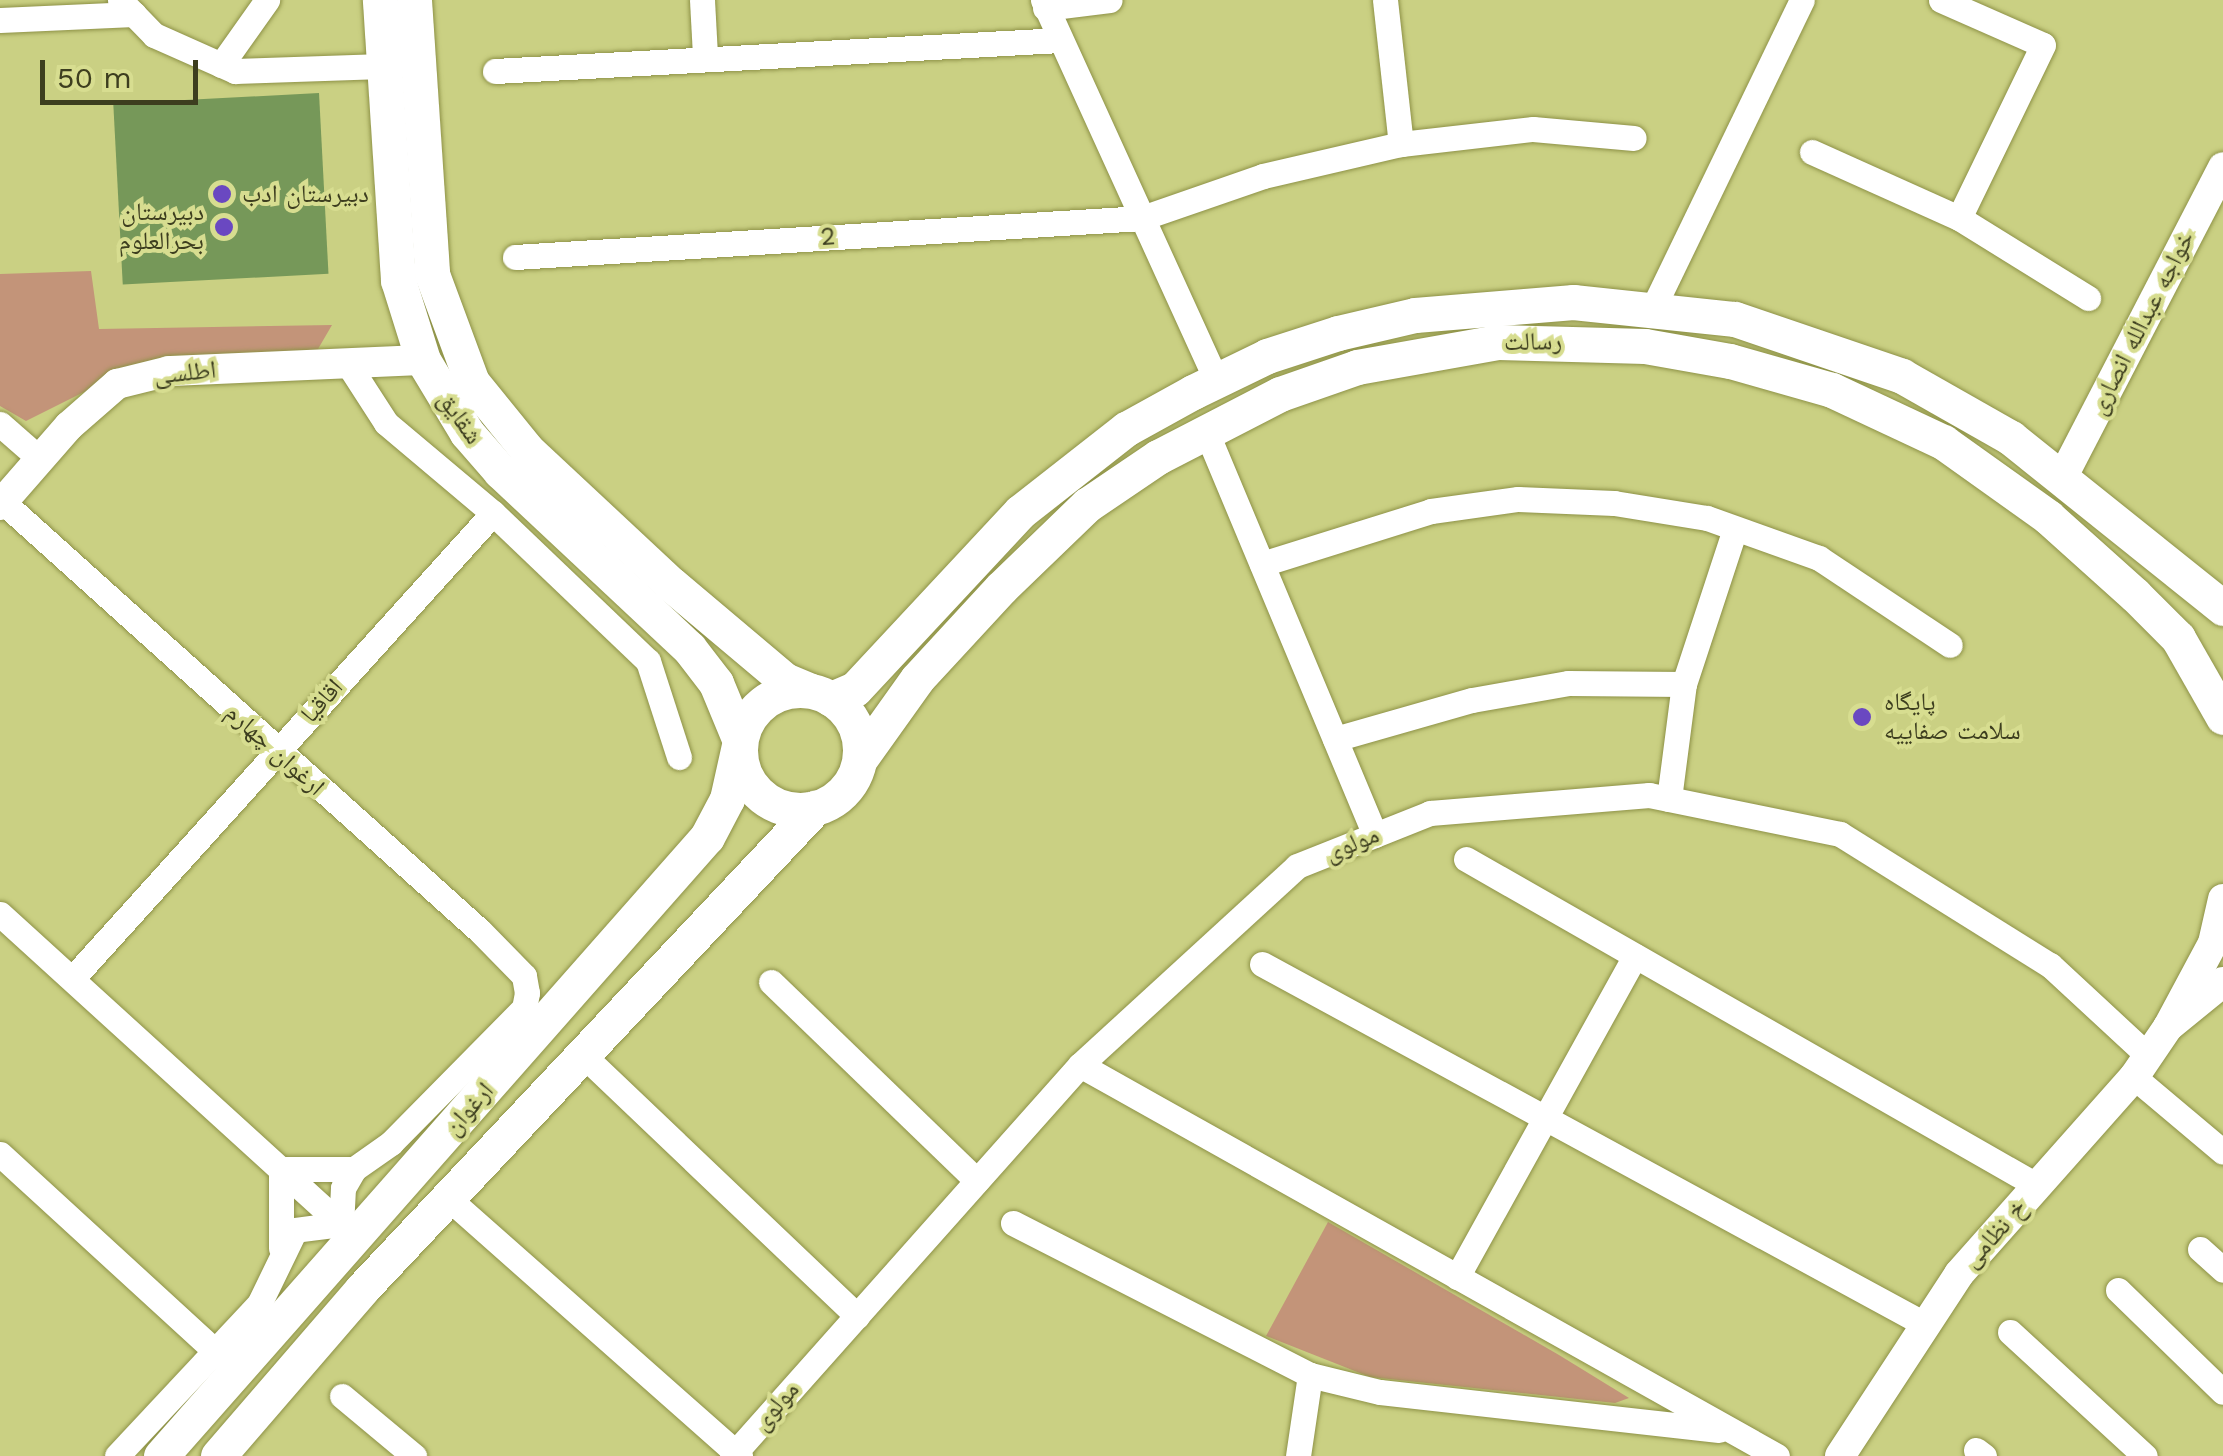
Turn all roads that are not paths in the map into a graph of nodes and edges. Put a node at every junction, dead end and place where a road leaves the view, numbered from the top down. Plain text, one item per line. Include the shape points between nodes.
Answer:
1 (267, 0) edge
2 (380, 0) edge
3 (414, 0) edge
4 (702, 0) edge
5 (1110, 0) edge
6 (1385, 0) edge
7 (1802, 0) edge
8 (1941, 0) edge
9 (1044, 4) edge
10 (127, 7) edge
11 (0, 20) edge
12 (1060, 40) junction
13 (705, 56) junction
14 (222, 65) junction
15 (400, 65) junction
16 (495, 71) dead end
17 (1634, 138) dead end
18 (1401, 144) junction
19 (1812, 152) dead end
20 (2223, 167) edge
21 (1142, 218) junction
22 (1959, 218) junction
23 (515, 257) dead end
24 (2088, 298) dead end
25 (1653, 308) junction
26 (1645, 346) junction
27 (424, 360) junction
28 (348, 364) junction
29 (1216, 380) junction
30 (0, 424) edge
31 (1206, 430) junction
32 (40, 459) junction
33 (2062, 478) junction
34 (2, 503) edge
35 (493, 513) junction
36 (1735, 529) junction
37 (1262, 564) junction
38 (2223, 608) edge
39 (1950, 645) dead end
40 (1684, 684) junction
41 (820, 694) junction
42 (2223, 717) edge
43 (1335, 739) junction
44 (740, 741) junction
45 (276, 752) junction
46 (679, 757) dead end
47 (860, 759) junction
48 (1670, 799) junction
49 (815, 808) junction
50 (1375, 835) junction
51 (1466, 860) dead end
52 (2223, 899) edge
53 (0, 914) edge
54 (1635, 956) junction
55 (1262, 964) dead end
56 (72, 979) junction
57 (771, 982) dead end
58 (2223, 982) edge
59 (2168, 1027) junction
60 (582, 1054) junction
61 (2140, 1065) junction
62 (1080, 1066) junction
63 (1546, 1113) junction
64 (2223, 1152) edge
65 (0, 1154) edge
66 (281, 1169) junction
67 (354, 1169) junction
68 (977, 1181) junction
69 (2038, 1186) junction
70 (448, 1198) junction
71 (1013, 1223) dead end
72 (348, 1230) junction
73 (281, 1248) junction
74 (2200, 1249) dead end
75 (2223, 1270) edge
76 (1457, 1276) junction
77 (2118, 1290) dead end
78 (856, 1316) junction
79 (1926, 1325) junction
80 (2010, 1332) dead end
81 (212, 1348) junction
82 (1310, 1375) junction
83 (2223, 1392) edge
84 (342, 1396) dead end
85 (1734, 1432) junction
86 (736, 1455) edge
87 (117, 1456) edge
88 (161, 1456) edge
89 (218, 1456) edge
90 (414, 1456) edge
91 (1298, 1456) edge
92 (1777, 1456) edge
93 (1840, 1456) edge
94 (2145, 1456) edge

1 - 14 street
2 - 15 main road, شقایق
3 - 15 main road, شقایق
4 - 13 street
5 - 9 street
6 - 18 street
7 - 25 street
8 - 22 street via 2043,44
9 - 12 street
10 - 11 street
10 - 14 street via 154,35
12 - 13 street
12 - 21 street
13 - 16 street
14 - 15 street via 235,71
15 - 27 main road, شقایق via 398,280
15 - 41 main road, شقایق via 432,274 472,382 527,450 672,585 785,680
17 - 18 street, 2 via 1533,129
18 - 21 street, 2 via 1263,176
19 - 22 street
20 - 33 street, خواجه عبدالله انصاری
21 - 23 street, 2
21 - 29 street
22 - 24 street
25 - 26 main road
25 - 29 main road, رسالت via 1573,302 1416,314 1302,344
25 - 33 main road, رسالت via 1734,319 1849,354 1956,404
26 - 31 main road, رسالت via 1498,342 1422,354 1310,384
26 - 42 main road, رسالت via 1762,368 1832,390 1990,471 2178,638
27 - 28 street, اطلسی
27 - 44 main road, شقایق via 459,421 501,472 689,648 716,683
28 - 32 street, اطلسی via 169,371 117,384
28 - 35 street via 386,423
29 - 41 main road, رسالت via 1126,430 1068,472 964,568 854,689
30 - 32 street
31 - 37 street
31 - 47 main road, رسالت via 1086,505 917,679
32 - 34 street, اطلسی
33 - 38 main road, رسالت
34 - 45 street, ارغوان چهارم
35 - 45 street, اقاقیا
35 - 46 street via 648,661
36 - 37 street via 1614,503 1518,499 1431,511
36 - 39 street via 1819,558
36 - 40 street
37 - 43 street
40 - 43 street via 1568,684 1472,700
40 - 48 street
41 - 44 main road via 763,702
41 - 47 main road via 858,735
43 - 50 street
44 - 49 main road via 742,765 768,801
44 - 72 main road, ارغوان via 727,799 707,837
45 - 56 street, اقاقیا
45 - 67 street, ارغوان چهارم via 524,976 524,1008 391,1143
47 - 49 main road via 850,783
48 - 50 street, مولوی via 1430,814
48 - 61 street, مولوی via 1840,834 2050,965
49 - 60 main road, ارغوان
50 - 62 street, مولوی via 1297,866
51 - 54 street
52 - 59 street via 2213,943
53 - 56 street
54 - 63 street
54 - 69 street
55 - 63 street
56 - 66 street
57 - 68 street
58 - 59 street
59 - 61 street, خ نظامی
60 - 70 main road, ارغوان
60 - 78 street
61 - 64 street, مولوی
61 - 69 street, خ نظامی
62 - 68 street, مولوی
62 - 76 street
63 - 76 street
63 - 79 street
65 - 81 street
66 - 67 street
66 - 72 street
66 - 73 street
67 - 72 street via 343,1188
68 - 78 street, مولوی
69 - 79 street, خ نظامی via 1959,1274
70 - 86 street
70 - 89 main road, ارغوان
71 - 82 street
72 - 73 street via 295,1230
72 - 88 main road, ارغوان
73 - 81 street via 259,1304
74 - 75 street
76 - 85 street
77 - 83 street
78 - 86 street, مولوی
79 - 93 street, خ نظامی
80 - 94 street
81 - 87 street
82 - 85 street via 1380,1392
82 - 91 street
84 - 90 street
85 - 92 street

